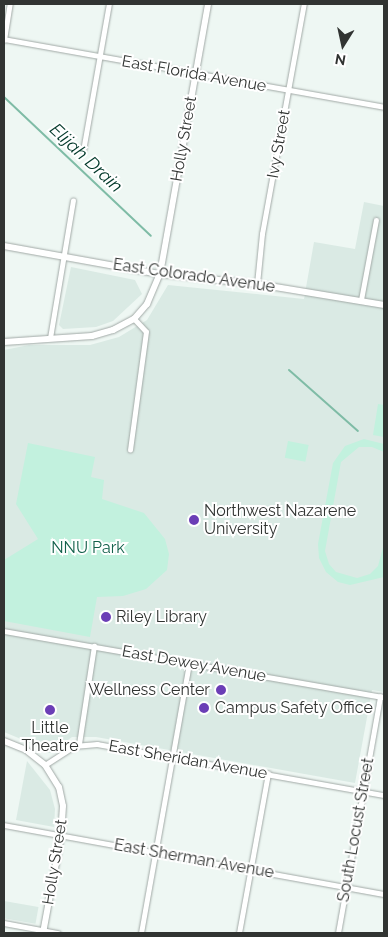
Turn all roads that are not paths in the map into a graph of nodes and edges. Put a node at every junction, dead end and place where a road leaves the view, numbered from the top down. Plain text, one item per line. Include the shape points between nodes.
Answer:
1 (10, 4) edge
2 (109, 4) edge
3 (208, 4) edge
4 (304, 4) edge
5 (4, 40) edge
6 (100, 56) junction
7 (195, 74) junction
8 (288, 91) junction
9 (384, 107) edge
10 (83, 150) dead end
11 (73, 201) dead end
12 (376, 220) dead end
13 (4, 246) edge
14 (64, 256) junction
15 (160, 274) junction
16 (257, 284) junction
17 (361, 300) junction
18 (384, 305) edge
19 (134, 319) junction
20 (50, 338) junction
21 (4, 342) edge
22 (130, 450) dead end
23 (4, 630) edge
24 (94, 646) junction
25 (189, 663) junction
26 (382, 697) edge
27 (4, 741) edge
28 (79, 744) junction
29 (172, 757) junction
30 (45, 765) junction
31 (268, 774) junction
32 (363, 792) junction
33 (384, 795) edge
34 (4, 825) edge
35 (61, 836) junction
36 (155, 852) junction
37 (251, 870) junction
38 (346, 887) junction
39 (384, 894) edge
40 (4, 923) edge
41 (43, 932) edge
42 (58, 933) edge
43 (141, 933) edge
44 (239, 933) edge
45 (338, 933) edge

1 - 5 street
2 - 6 street
3 - 7 street, Holly Street
4 - 8 street, Ivy Street
5 - 6 street, East Florida Avenue
6 - 7 street, East Florida Avenue
6 - 10 street
7 - 8 street, East Florida Avenue
7 - 15 street, Holly Street
8 - 9 street, East Florida Avenue
8 - 16 street, Ivy Street via 262,234
11 - 14 street
12 - 17 street
13 - 14 street, East Colorado Avenue
14 - 15 street, East Colorado Avenue
14 - 20 street
15 - 16 street, East Colorado Avenue
15 - 19 street, Holly Street via 147,304
16 - 17 street, East Colorado Avenue
17 - 18 street, East Colorado Avenue
19 - 20 street via 92,336
19 - 22 street via 146,332
20 - 21 street
23 - 24 street, East Dewey Avenue
24 - 25 street, East Dewey Avenue
24 - 28 street
25 - 26 street, East Dewey Avenue
25 - 29 street
26 - 32 street, South Locust Street
27 - 30 street via 26,750
28 - 29 street, East Sheridan Avenue
28 - 30 street
29 - 31 street, East Sheridan Avenue
29 - 36 street
30 - 35 street, Holly Street via 59,787 63,806
31 - 32 street, East Sheridan Avenue
31 - 37 street
32 - 33 street, East Sheridan Avenue
32 - 38 street, South Locust Street
34 - 35 street, East Sherman Avenue
35 - 36 street, East Sherman Avenue
35 - 41 street, Holly Street
36 - 37 street, East Sherman Avenue
36 - 43 street
37 - 38 street, East Sherman Avenue
37 - 44 street
38 - 39 street, East Sherman Avenue
38 - 45 street, South Locust Street
40 - 41 street
41 - 42 street

